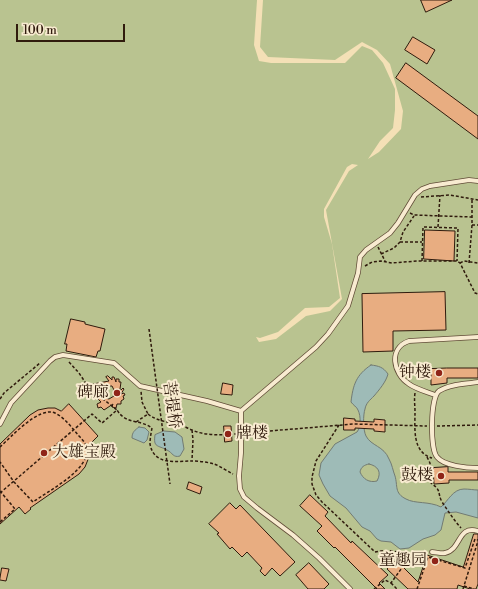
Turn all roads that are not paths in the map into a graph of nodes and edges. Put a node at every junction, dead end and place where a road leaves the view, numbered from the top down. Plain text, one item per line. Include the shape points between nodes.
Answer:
1 (478, 181) edge
2 (478, 337) edge
3 (478, 382) edge
4 (435, 395) junction
5 (241, 410) junction
6 (0, 424) edge
7 (478, 468) edge
8 (478, 531) edge
9 (432, 552) road end
10 (350, 589) edge

1 - 5 lane via 469,180 422,189 390,233 366,250 360,258 348,306 328,334
2 - 4 lane via 409,341 396,350 394,363 399,374 406,382
3 - 4 lane via 448,388
4 - 7 lane via 432,409 433,447 438,458 451,464
5 - 6 lane via 140,386 114,363 63,355 50,361 12,403
5 - 10 lane via 239,476 240,489 244,497 293,535
8 - 9 lane via 464,532 448,552

